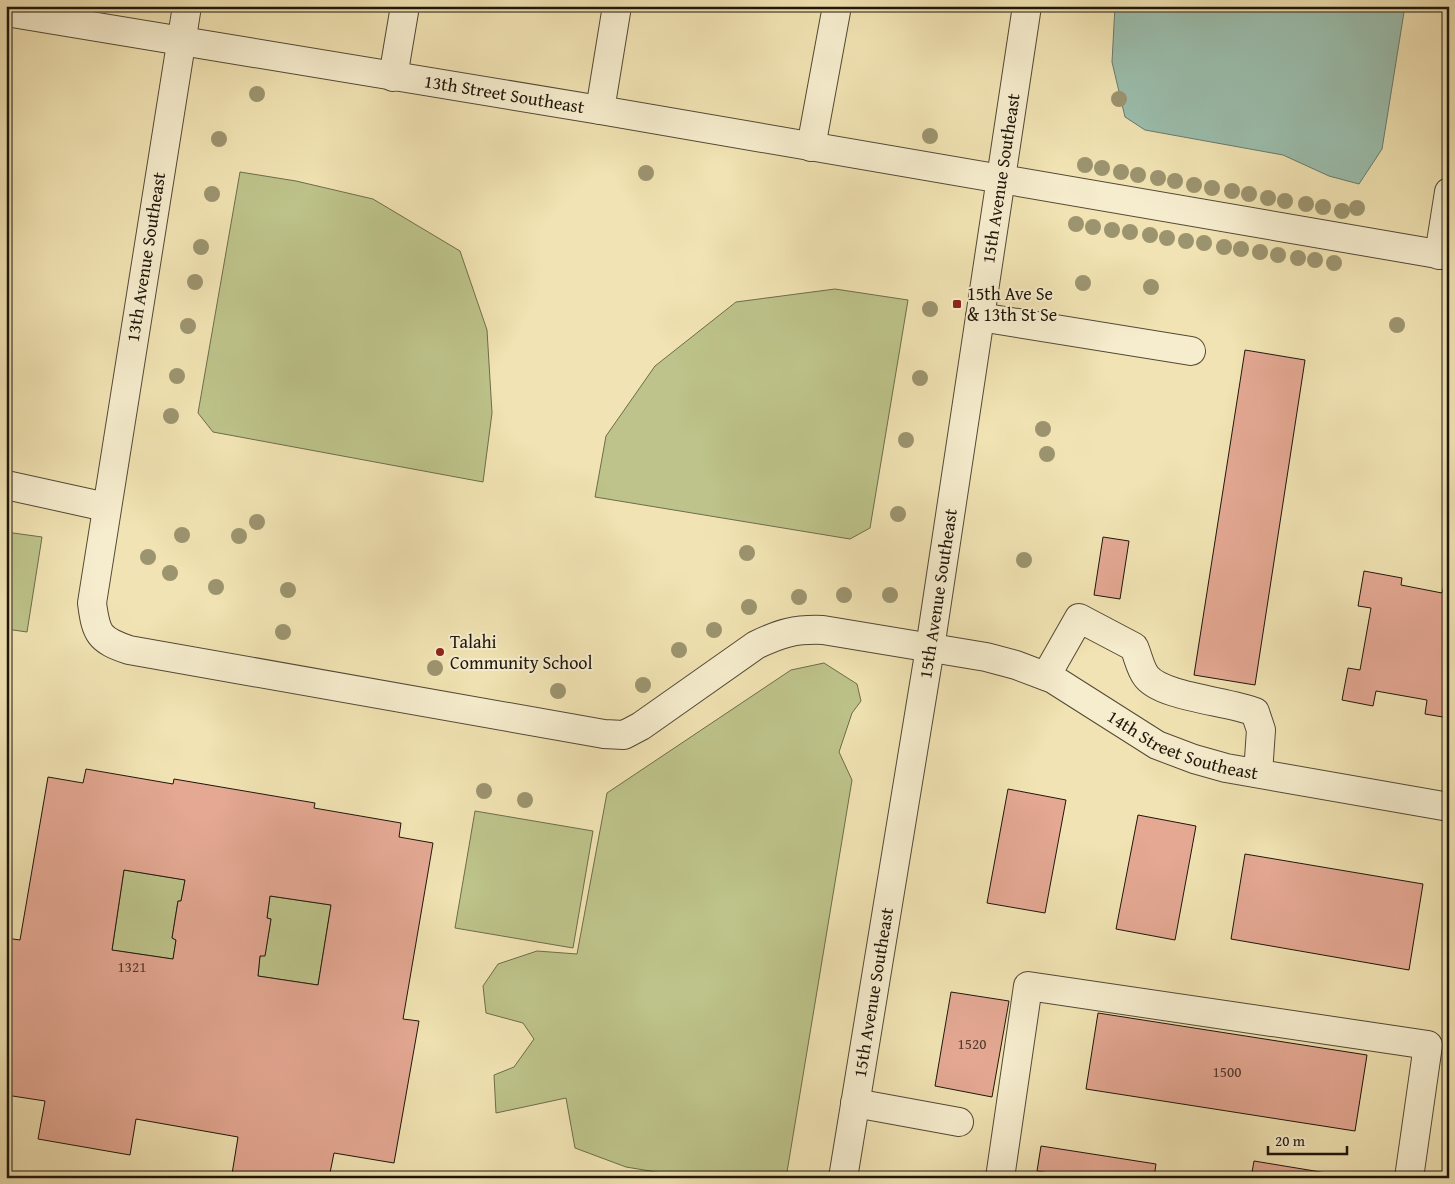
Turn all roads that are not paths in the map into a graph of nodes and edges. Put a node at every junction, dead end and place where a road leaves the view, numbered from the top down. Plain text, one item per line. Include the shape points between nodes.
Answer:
1 (187, 6) edge
2 (405, 6) edge
3 (617, 6) edge
4 (837, 6) edge
5 (1027, 6) edge
6 (6, 12) edge
7 (181, 42) junction
8 (393, 77) junction
9 (600, 110) junction
10 (812, 147) junction
11 (1001, 181) junction
12 (1449, 192) edge
13 (1444, 256) edge
14 (980, 318) junction
15 (1191, 351) dead end
16 (6, 486) edge
17 (106, 507) junction
18 (930, 648) junction
19 (1046, 676) junction
20 (1258, 773) junction
21 (1449, 807) edge
22 (855, 1103) junction
23 (959, 1122) dead end
24 (842, 1178) edge
25 (1000, 1178) edge
26 (1409, 1178) edge

1 - 7 street, 13th Avenue Southeast
2 - 8 street
3 - 9 street
4 - 10 street
5 - 11 street, 15th Avenue Southeast
6 - 7 street, 13th Street Southeast
7 - 8 street, 13th Street Southeast
7 - 17 street, 13th Avenue Southeast
8 - 9 street, 13th Street Southeast
9 - 10 street, 13th Street Southeast
10 - 11 street, 13th Street Southeast
11 - 13 street, 13th Street Southeast
11 - 14 street, 15th Avenue Southeast
12 - 13 street
14 - 15 street
14 - 18 street, 15th Avenue Southeast
16 - 17 street
17 - 18 street, 13th Avenue Southeast via 92,603 95,627 109,644 604,734 624,734 641,726 756,645 796,629 823,630
18 - 19 street, 14th Street Southeast via 1016,664
18 - 22 street, 15th Avenue Southeast
19 - 20 street, 14th Street Southeast via 1157,745 1194,760
19 - 20 street via 1080,618 1134,647 1146,676 1169,692 1238,704 1255,712 1261,730
20 - 21 street, 14th Street Southeast
22 - 23 street
22 - 24 street, 15th Avenue Southeast
25 - 26 street via 1028,986 1428,1044

